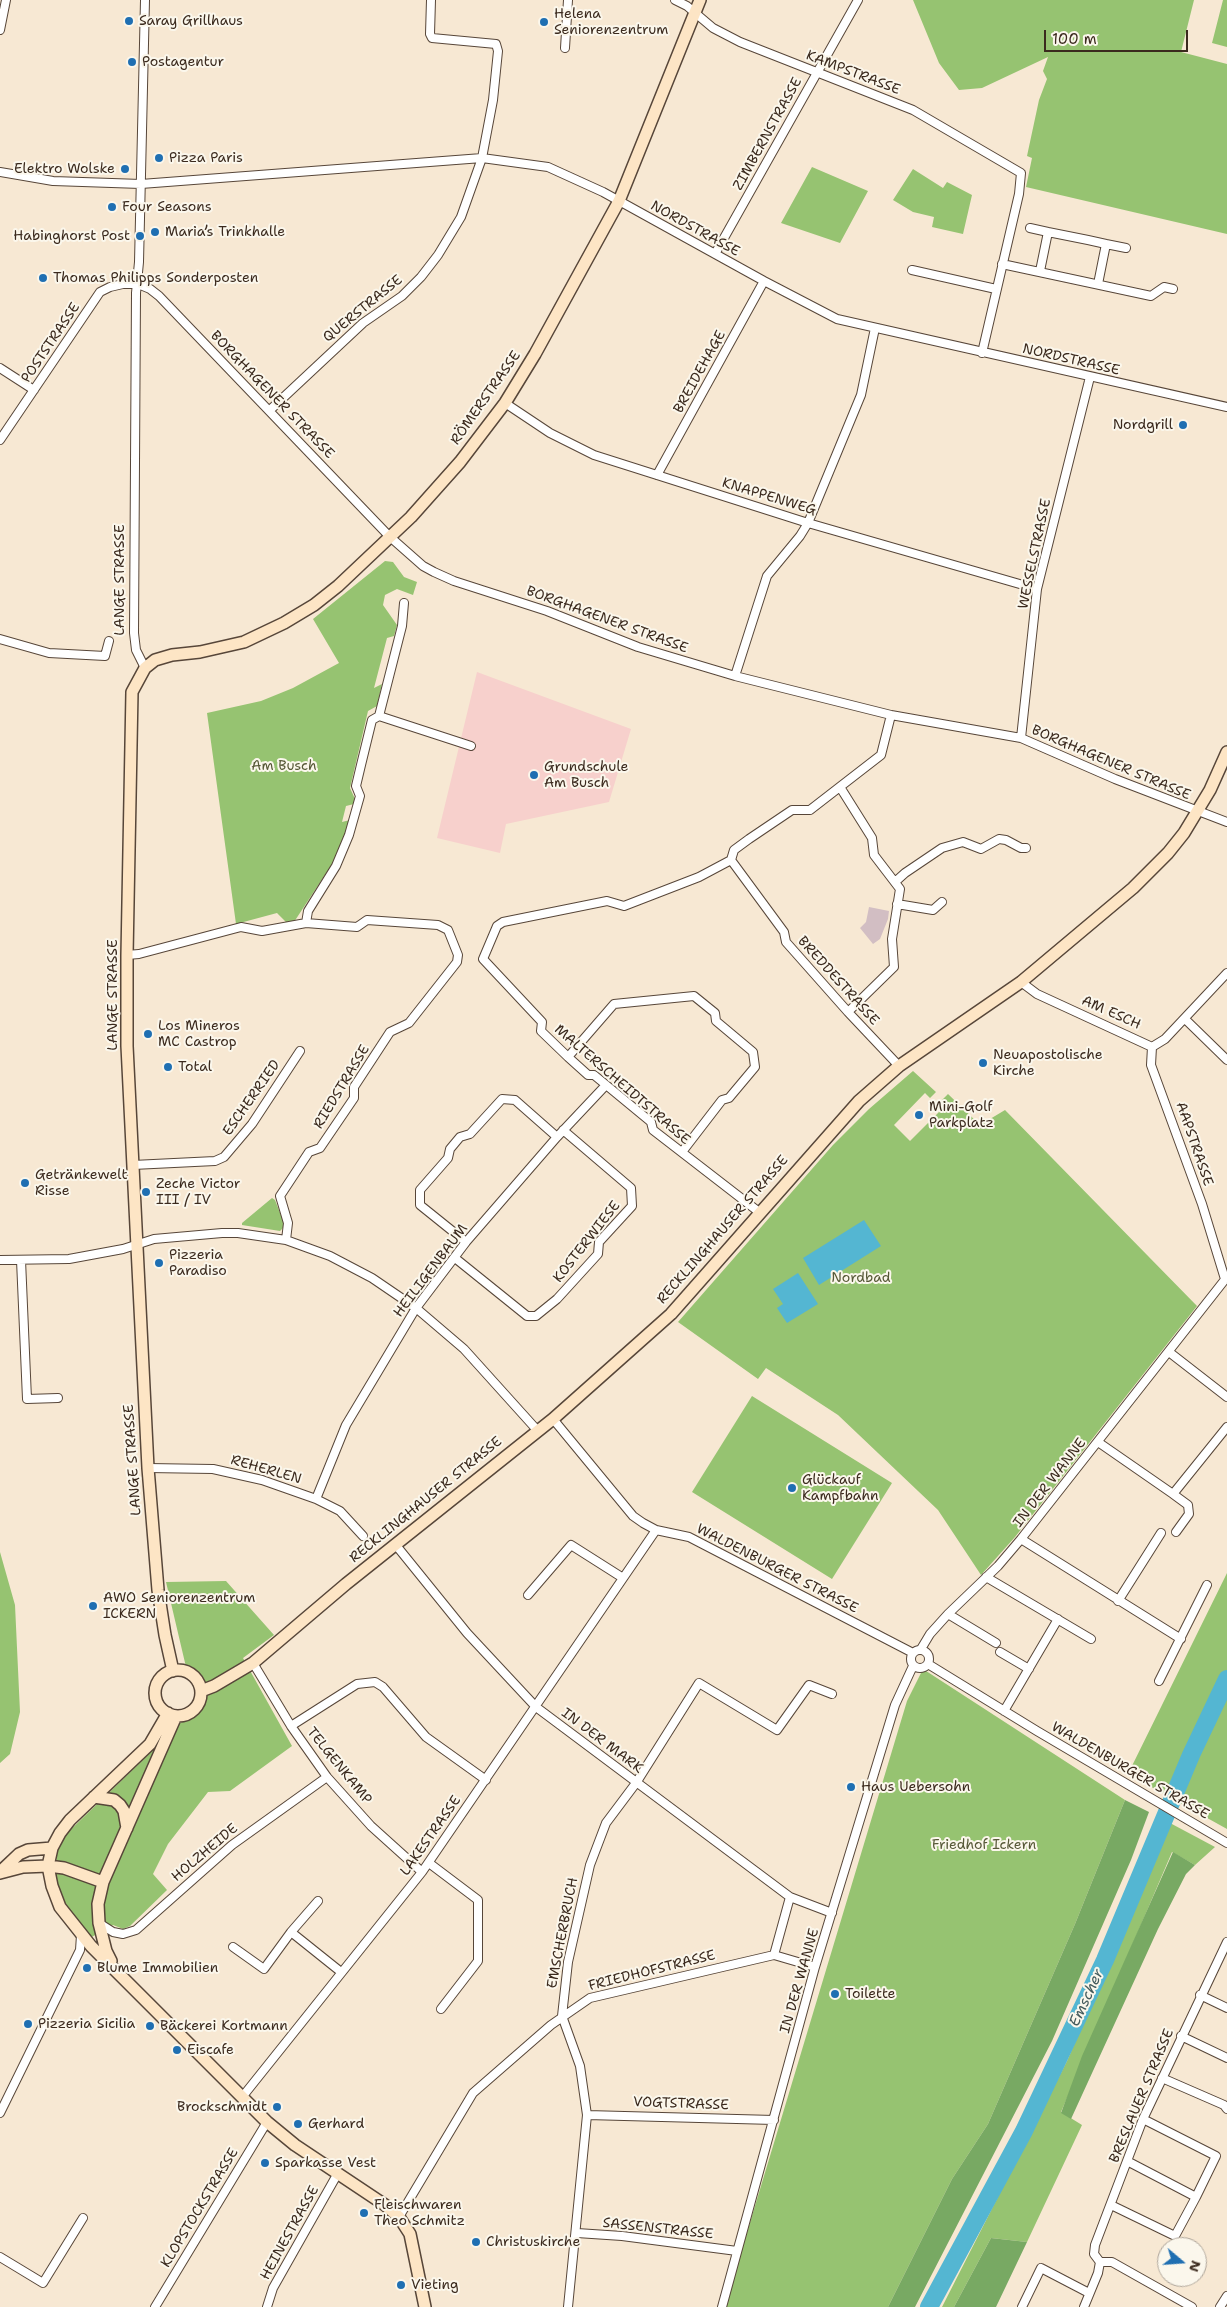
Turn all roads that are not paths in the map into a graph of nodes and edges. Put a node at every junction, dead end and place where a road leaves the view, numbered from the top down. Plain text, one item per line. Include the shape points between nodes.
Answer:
1 (145, 0) edge
2 (431, 0) edge
3 (568, 0) edge
4 (675, 0) edge
5 (700, 0) edge
6 (858, 0) edge
7 (3, 5) edge
8 (695, 13) junction
9 (0, 30) edge
10 (564, 48) dead end
11 (816, 73) junction
12 (482, 158) junction
13 (0, 172) edge
14 (141, 184) junction
15 (619, 200) junction
16 (1030, 228) dead end
17 (1048, 232) junction
18 (1106, 244) junction
19 (1126, 248) dead end
20 (715, 254) junction
21 (1002, 264) junction
22 (912, 270) dead end
23 (1040, 272) junction
24 (764, 281) junction
25 (138, 284) junction
26 (1098, 284) junction
27 (1173, 288) dead end
28 (996, 289) junction
29 (875, 328) junction
30 (982, 353) junction
31 (0, 368) edge
32 (1090, 377) junction
33 (34, 390) junction
34 (505, 403) junction
35 (1227, 407) edge
36 (270, 410) junction
37 (0, 440) edge
38 (657, 476) junction
39 (808, 523) junction
40 (389, 536) junction
41 (1037, 589) junction
42 (404, 603) dead end
43 (0, 639) edge
44 (109, 641) dead end
45 (145, 668) junction
46 (734, 676) junction
47 (891, 715) junction
48 (379, 716) junction
49 (1021, 738) junction
50 (471, 746) dead end
51 (1227, 752) edge
52 (840, 787) junction
53 (1198, 812) junction
54 (1227, 822) edge
55 (1026, 848) dead end
56 (731, 860) junction
57 (895, 882) junction
58 (942, 902) dead end
59 (897, 904) junction
60 (306, 923) junction
61 (127, 955) junction
62 (1227, 973) edge
63 (1021, 982) junction
64 (848, 1012) junction
65 (1185, 1019) junction
66 (1152, 1047) junction
67 (300, 1051) dead end
68 (568, 1058) junction
69 (1227, 1060) edge
70 (899, 1066) junction
71 (606, 1085) junction
72 (563, 1130) junction
73 (557, 1137) junction
74 (682, 1152) junction
75 (133, 1165) junction
76 (759, 1212) junction
77 (286, 1240) junction
78 (466, 1242) junction
79 (137, 1245) junction
80 (455, 1258) junction
81 (0, 1260) edge
82 (21, 1260) junction
83 (1226, 1278) edge
84 (416, 1308) junction
85 (1169, 1352) junction
86 (1227, 1397) edge
87 (58, 1398) dead end
88 (553, 1419) junction
89 (1227, 1427) edge
90 (537, 1430) junction
91 (1098, 1442) junction
92 (148, 1468) junction
93 (1173, 1494) junction
94 (316, 1499) junction
95 (656, 1530) junction
96 (1161, 1532) dead end
97 (1176, 1532) dead end
98 (363, 1536) dead end
99 (1021, 1539) junction
100 (395, 1544) junction
101 (986, 1577) junction
102 (623, 1578) junction
103 (1207, 1585) dead end
104 (528, 1595) dead end
105 (1118, 1601) junction
106 (948, 1614) junction
107 (1058, 1619) junction
108 (1091, 1639) dead end
109 (1181, 1639) junction
110 (996, 1643) dead end
111 (921, 1649) junction
112 (1000, 1652) dead end
113 (913, 1653) junction
114 (252, 1663) junction
115 (928, 1664) junction
116 (913, 1666) junction
117 (1029, 1669) junction
118 (173, 1671) junction
119 (1160, 1681) dead end
120 (201, 1690) junction
121 (832, 1694) dead end
122 (536, 1707) junction
123 (1004, 1711) junction
124 (172, 1715) junction
125 (291, 1726) junction
126 (327, 1776) junction
127 (486, 1780) junction
128 (636, 1783) junction
129 (94, 1797) junction
130 (127, 1828) junction
131 (1227, 1843) edge
132 (52, 1848) junction
133 (428, 1863) junction
134 (48, 1866) junction
135 (0, 1872) edge
136 (422, 1872) junction
137 (104, 1882) junction
138 (790, 1897) junction
139 (318, 1901) dead end
140 (832, 1913) junction
141 (99, 1923) junction
142 (291, 1932) junction
143 (81, 1935) junction
144 (1227, 1942) edge
145 (233, 1947) dead end
146 (774, 1955) junction
147 (816, 1967) junction
148 (117, 1972) junction
149 (341, 1972) junction
150 (1200, 1995) junction
151 (1227, 2008) edge
152 (441, 2009) dead end
153 (562, 2016) junction
154 (1181, 2036) junction
155 (1227, 2058) edge
156 (1162, 2078) junction
157 (243, 2096) junction
158 (1227, 2109) edge
159 (0, 2113) edge
160 (587, 2115) junction
161 (774, 2120) junction
162 (1143, 2120) junction
163 (268, 2122) junction
164 (1127, 2161) junction
165 (338, 2173) junction
166 (1196, 2197) junction
167 (1111, 2205) junction
168 (83, 2218) dead end
169 (399, 2218) junction
170 (576, 2234) junction
171 (737, 2251) junction
172 (0, 2257) edge
173 (1100, 2262) junction
174 (1089, 2293) junction
175 (1227, 2296) edge
176 (155, 2307) edge
177 (267, 2307) edge
178 (425, 2307) edge
179 (568, 2307) edge
180 (722, 2307) edge
181 (1022, 2307) edge
182 (1084, 2307) edge
183 (1192, 2307) edge
184 (1220, 2307) edge

1 - 14 street, LANGE STRASSE
2 - 12 street, QUERSTRASSE via 432,38 496,44 499,58
3 - 10 street
4 - 8 street, KAMPSTRASSE
5 - 8 main road, RÖMERSTRASSE
6 - 11 street, ZIMBERNSTRASSE
7 - 9 street
8 - 11 street, KAMPSTRASSE via 713,28 740,42
8 - 15 main road, RÖMERSTRASSE
11 - 20 street, ZIMBERNSTRASSE
11 - 21 street, KAMPSTRASSE via 912,110 1021,173
12 - 14 street, NORDSTRASSE
12 - 15 street, NORDSTRASSE via 548,167
12 - 36 street, QUERSTRASSE via 462,217 421,277 402,296 363,323
13 - 14 street, NORDSTRASSE via 53,182
14 - 25 street, LANGE STRASSE
15 - 20 street, NORDSTRASSE
15 - 34 main road, RÖMERSTRASSE via 584,269
16 - 17 street
17 - 18 street
17 - 23 street
18 - 19 street
18 - 26 street
20 - 24 street, NORDSTRASSE
21 - 23 street
21 - 28 street
22 - 28 street
23 - 26 street
24 - 29 street, NORDSTRASSE via 826,314
24 - 38 street, BREIDEHAGE
25 - 33 street, POSTSTRASSE via 116,285 100,292
25 - 36 street, BORGHAGENER STRASSE via 159,296
25 - 45 street, LANGE STRASSE via 134,640
26 - 27 street via 1151,296 1164,287
28 - 30 street
29 - 30 street, NORDSTRASSE
29 - 39 street via 861,395
30 - 32 street, NORDSTRASSE
31 - 33 street
32 - 35 street, NORDSTRASSE
32 - 41 street, WESSELSTRASSE
33 - 37 street, POSTSTRASSE
34 - 38 street, KNAPPENWEG via 569,444
34 - 40 main road, RÖMERSTRASSE via 460,462 411,517
36 - 40 street, BORGHAGENER STRASSE
38 - 39 street, KNAPPENWEG
39 - 41 street, KNAPPENWEG
39 - 46 street via 766,576
40 - 45 main road, RÖMERSTRASSE via 328,594 284,623 244,642 168,656
40 - 46 street, BORGHAGENER STRASSE via 423,566 454,581 547,611 638,647
41 - 49 street, WESSELSTRASSE
42 - 48 street via 402,626
43 - 44 street via 50,653 105,656
45 - 61 main road, LANGE STRASSE via 131,700
46 - 47 street, BORGHAGENER STRASSE
47 - 49 street, BORGHAGENER STRASSE
47 - 52 street via 880,755
48 - 50 street
48 - 60 street via 372,720 356,786 360,796 349,835 336,866 308,911
49 - 53 street, BORGHAGENER STRASSE
51 - 53 main road, RECKLINGHAUSER STRASSE
52 - 56 street via 810,810 792,810 734,850
52 - 57 street via 872,838 874,855
53 - 54 street, BORGHAGENER STRASSE
53 - 63 main road, RECKLINGHAUSER STRASSE via 1168,853 1133,888
55 - 57 street via 1006,840 981,849 963,842 942,848
56 - 64 street, BREDDESTRASSE via 784,932 786,942
56 - 68 street, MALTERSCHEIDTSTRASSE via 699,877 624,906 607,901 503,922 497,926 484,955 485,963 542,1022 541,1031
57 - 59 street via 900,889
58 - 59 street via 933,910
59 - 64 street via 892,939 894,967
60 - 61 street, RIEDSTRASSE via 262,931 241,927
60 - 77 street, RIEDSTRASSE via 357,927 367,920 438,925 448,930 458,958 409,1023 390,1032 354,1087 354,1098 320,1148 309,1152 280,1196 288,1223
61 - 75 main road, LANGE STRASSE via 127,1046
62 - 65 street, AM ESCH
63 - 66 street, AM ESCH via 1037,994
63 - 70 main road, RECKLINGHAUSER STRASSE
64 - 70 street, BREDDESTRASSE
65 - 66 street, AM ESCH
65 - 69 street
66 - 83 street, AAPSTRASSE via 1151,1065
67 - 75 street, ESCHERRIED via 252,1124 224,1157 215,1161
68 - 71 street, MALTERSCHEIDTSTRASSE
68 - 74 street via 614,1004 694,996 716,1014 716,1021 753,1052 755,1067 729,1098 722,1100
70 - 76 main road, RECKLINGHAUSER STRASSE via 842,1118
71 - 72 street, HEILIGENBAUM
71 - 74 street, MALTERSCHEIDTSTRASSE via 651,1122 652,1130
72 - 73 street, HEILIGENBAUM
72 - 80 street, KOSTERWIESE via 631,1188 632,1206 599,1242 598,1254 557,1300 536,1316 527,1316
73 - 78 street, HEILIGENBAUM
73 - 78 street via 515,1100 502,1099 470,1134 460,1137 448,1158 420,1190 420,1204
74 - 76 street, MALTERSCHEIDTSTRASSE
75 - 79 main road, LANGE STRASSE
76 - 88 main road, RECKLINGHAUSER STRASSE via 671,1314
77 - 79 street via 238,1233 154,1239
77 - 84 street via 330,1256 372,1278
78 - 80 street, HEILIGENBAUM
79 - 82 street via 69,1259
79 - 92 main road, LANGE STRASSE
80 - 84 street, HEILIGENBAUM
81 - 82 street
82 - 87 street via 27,1398
83 - 85 street, IN DER WANNE
84 - 90 street via 464,1349
84 - 94 street, HEILIGENBAUM via 346,1425
85 - 86 street
85 - 91 street, IN DER WANNE
88 - 90 main road, RECKLINGHAUSER STRASSE
88 - 95 street, WALDENBURGER STRASSE via 633,1516
89 - 93 street
90 - 100 main road, RECKLINGHAUSER STRASSE
91 - 93 street, IN DER WANNE
91 - 99 street, IN DER WANNE
92 - 94 street, REHERLEN via 213,1469 239,1473
92 - 118 main road, LANGE STRASSE via 158,1590
93 - 97 street, IN DER WANNE via 1188,1505 1189,1514
94 - 98 street, REHERLEN via 340,1511
95 - 102 street, LAKESTRASSE
95 - 113 street, WALDENBURGER STRASSE via 690,1537
96 - 105 street
99 - 101 street, IN DER WANNE
99 - 105 street, IN DER WANNE
100 - 114 main road, RECKLINGHAUSER STRASSE
100 - 122 street, IN DER MARK via 467,1633
101 - 106 street, IN DER WANNE
101 - 107 street
102 - 104 street via 571,1544
102 - 122 street, LAKESTRASSE
103 - 109 street
105 - 109 street, IN DER WANNE
106 - 110 street
106 - 111 street, IN DER WANNE
107 - 108 street
107 - 117 street
109 - 119 street
111 - 113 street
111 - 115 street via 929,1656
112 - 117 street
113 - 116 street via 910,1658
114 - 120 main road, RECKLINGHAUSER STRASSE via 214,1686
114 - 125 street, TELGENKAMP
115 - 116 street via 922,1668
115 - 123 street, WALDENBURGER STRASSE
116 - 140 street, IN DER WANNE via 895,1705
117 - 123 street
118 - 120 main road via 191,1675
118 - 124 main road via 161,1678 155,1690 158,1704
120 - 124 main road via 195,1708 184,1715
121 - 128 street, EMSCHERBRUCH via 809,1685 777,1730 699,1682
122 - 127 street, LAKESTRASSE
122 - 128 street, IN DER MARK
123 - 131 street, WALDENBURGER STRASSE
124 - 129 main road via 150,1744
124 - 130 main road
125 - 126 street, TELGENKAMP
125 - 127 street via 357,1684 375,1682 426,1737
126 - 136 street, TELGENKAMP via 371,1826
126 - 141 street, HOLZHEIDE via 232,1845 136,1930 123,1934 112,1932
127 - 133 street, LAKESTRASSE
128 - 138 street, IN DER MARK
128 - 153 street, EMSCHERBRUCH via 606,1823 590,1865 568,1962
129 - 130 main road via 114,1800 120,1805
129 - 132 main road via 70,1820
130 - 137 main road
132 - 134 main road
132 - 135 main road via 19,1854
133 - 136 street, LAKESTRASSE
133 - 152 street via 478,1900 478,1961
134 - 135 main road
134 - 137 main road
134 - 143 main road via 60,1907
136 - 149 street, LAKESTRASSE
137 - 141 main road via 98,1904
138 - 140 street, IN DER MARK
138 - 146 street
139 - 142 street
140 - 147 street, IN DER WANNE
141 - 148 main road via 106,1951
142 - 145 street via 264,1969
142 - 149 street
143 - 148 main road
143 - 159 street via 80,1950
144 - 150 street, BRESLAUER STRASSE
146 - 147 street, FRIEDHOFSTRASSE
146 - 153 street, FRIEDHOFSTRASSE via 590,1998
147 - 161 street, IN DER WANNE
148 - 157 main road
149 - 157 street, LAKESTRASSE
150 - 151 street
150 - 154 street, BRESLAUER STRASSE
153 - 160 street, EMSCHERBRUCH via 580,2066
153 - 169 street, FRIEDHOFSTRASSE via 474,2093
154 - 155 street
154 - 156 street, BRESLAUER STRASSE
156 - 158 street
156 - 162 street, BRESLAUER STRASSE
157 - 163 main road
160 - 161 street, VOGTSTRASSE
160 - 170 street, EMSCHERBRUCH
161 - 171 street, IN DER WANNE
162 - 164 street, BRESLAUER STRASSE
162 - 166 street via 1216,2156
163 - 165 main road via 295,2145
163 - 176 street, KLOPSTOCKSTRASSE
164 - 166 street
164 - 167 street, BRESLAUER STRASSE
165 - 169 main road
165 - 177 street, HEINESTRASSE via 274,2288
166 - 167 street via 1175,2236
167 - 173 street, BRESLAUER STRASSE via 1095,2245 1094,2254
168 - 172 street via 43,2283
169 - 178 main road via 410,2234
170 - 171 street, SASSENSTRASSE via 622,2236
170 - 179 street, EMSCHERBRUCH
171 - 180 street, IN DER WANNE
173 - 174 street, BRESLAUER STRASSE
173 - 183 street via 1112,2262
174 - 181 street via 1041,2268
174 - 182 street, BRESLAUER STRASSE
175 - 184 street

